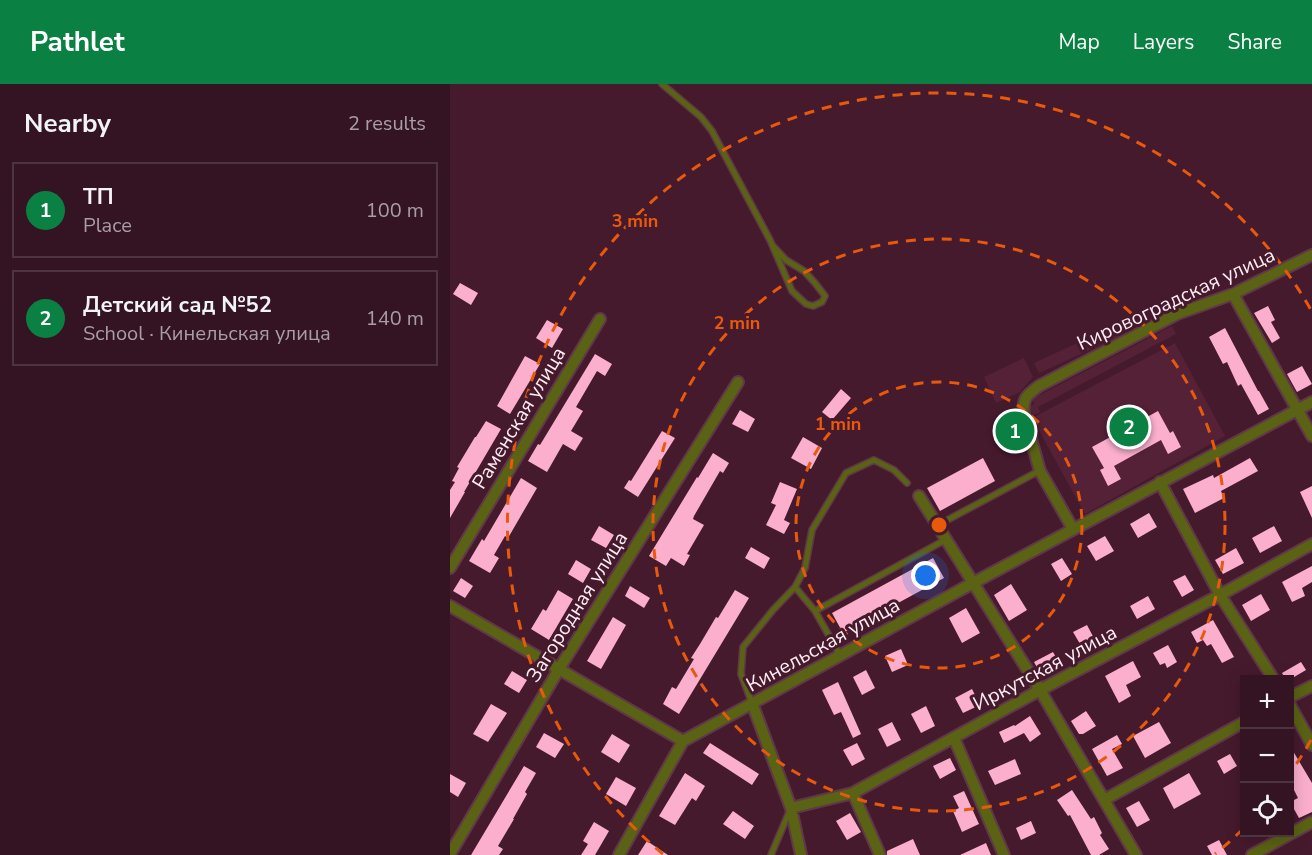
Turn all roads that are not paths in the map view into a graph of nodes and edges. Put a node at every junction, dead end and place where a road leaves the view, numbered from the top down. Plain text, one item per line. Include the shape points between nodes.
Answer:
1 (662, 84) edge
2 (773, 246) dead end
3 (1312, 255) edge
4 (1233, 294) junction
5 (600, 319) dead end
6 (738, 381) dead end
7 (1312, 402) edge
8 (1298, 410) junction
9 (1312, 436) edge
10 (1040, 471) junction
11 (1160, 482) junction
12 (907, 483) dead end
13 (919, 496) dead end
14 (938, 525) junction
15 (1073, 529) junction
16 (947, 539) junction
17 (1312, 544) edge
18 (450, 568) edge
19 (973, 582) junction
20 (795, 587) junction
21 (1220, 595) junction
22 (450, 606) edge
23 (815, 611) junction
24 (840, 656) junction
25 (559, 669) junction
26 (1271, 675) edge
27 (1312, 686) edge
28 (1040, 690) junction
29 (1294, 695) edge
30 (752, 704) junction
31 (1294, 712) edge
32 (1240, 725) edge
33 (954, 738) junction
34 (683, 741) junction
35 (1312, 745) edge
36 (853, 793) junction
37 (1104, 800) junction
38 (791, 808) junction
39 (1312, 822) edge
40 (450, 854) edge
41 (619, 855) edge
42 (771, 855) edge
43 (801, 855) edge
44 (880, 855) edge
45 (1004, 855) edge
46 (1136, 855) edge
47 (1252, 855) edge

1 - 2 lane via 712,131 770,240 792,291 806,304 822,302 825,296 815,283
3 - 4 street, Кировоградская улица
4 - 8 street
4 - 10 street, Кировоградская улица via 1177,314 1027,395 1024,414
5 - 18 street, Раменская улица
6 - 25 street, Загородная улица
7 - 8 street, Кинельская улица
8 - 9 street
8 - 11 street, Кинельская улица
10 - 14 lane
10 - 15 street, Кировоградская улица
11 - 15 street, Кинельская улица
11 - 21 street
12 - 20 lane via 894,470 874,460 846,473 812,530 806,568
13 - 14 street
14 - 16 street
15 - 19 street, Кинельская улица
16 - 19 street
16 - 23 lane
17 - 21 street, Иркутская улица
19 - 24 street, Кинельская улица
19 - 28 street
20 - 23 lane
20 - 30 lane via 744,647 741,674
21 - 26 street
21 - 28 street, Иркутская улица
22 - 25 street
23 - 24 lane
24 - 30 street, Кинельская улица
25 - 34 street
25 - 40 street, Загородная улица
27 - 29 street
28 - 33 street, Иркутская улица
28 - 37 street
30 - 34 street, Кинельская улица
30 - 38 street
31 - 35 street
32 - 37 street
33 - 36 street, Иркутская улица
33 - 45 street
34 - 41 street
36 - 38 street, Иркутская улица
36 - 44 street
37 - 46 street
38 - 42 lane
38 - 43 street
39 - 47 street

